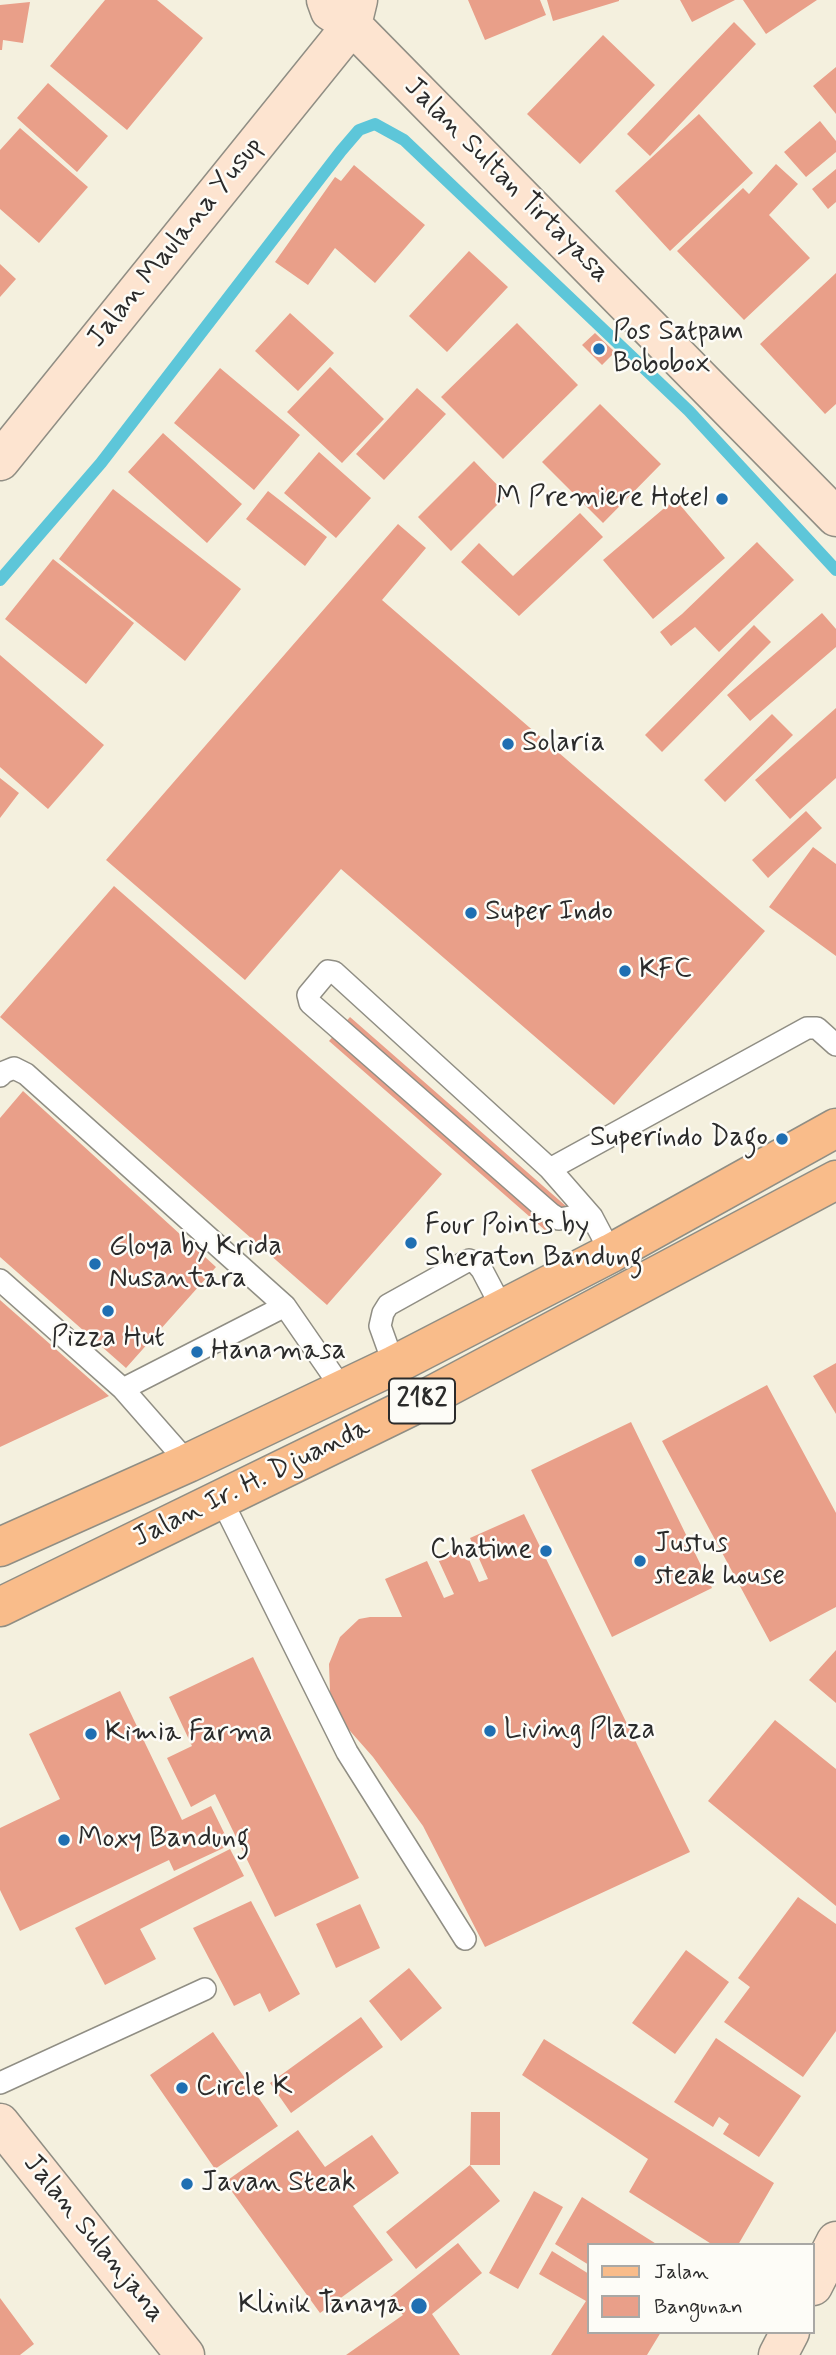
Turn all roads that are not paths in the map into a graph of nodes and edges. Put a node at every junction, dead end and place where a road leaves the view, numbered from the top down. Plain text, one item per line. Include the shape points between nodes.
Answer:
1 (345, 8) edge
2 (0, 461) edge
3 (836, 517) edge
4 (836, 1045) edge
5 (0, 1076) edge
6 (836, 1128) edge
7 (550, 1169) junction
8 (836, 1180) edge
9 (592, 1217) junction
10 (611, 1253) junction
11 (0, 1280) edge
12 (285, 1306) junction
13 (502, 1308) junction
14 (394, 1365) junction
15 (123, 1389) junction
16 (343, 1390) junction
17 (188, 1462) junction
18 (221, 1500) junction
19 (0, 1547) edge
20 (0, 1606) edge
21 (465, 1939) dead end
22 (205, 1989) dead end
23 (0, 2083) edge
24 (0, 2123) edge
25 (836, 2241) edge
26 (815, 2282) edge
27 (789, 2334) edge
28 (185, 2355) edge
29 (778, 2355) edge

1 - 2 street, Jalan Maulana Yusup
1 - 3 street, Jalan Sultan Tirtayasa
4 - 7 lane via 817,1028 807,1028
5 - 12 lane via 14,1068 26,1074
6 - 10 main road, Jalan Ir. H. Djuanda / 2182
7 - 9 lane
7 - 9 lane via 334,972 328,971 308,995 310,1003 551,1214 559,1219
8 - 18 main road, Jalan Ir. H. Djuanda / 2182 via 410,1407
9 - 10 lane
10 - 13 main road, Jalan Ir. H. Djuanda / 2182
11 - 15 lane
12 - 15 lane
12 - 16 lane
13 - 14 main road, Jalan Ir. H. Djuanda / 2182
13 - 14 lane via 482,1270 469,1260 388,1306 380,1326
14 - 16 main road, Jalan Ir. H. Djuanda / 2182
15 - 17 lane
16 - 17 main road, Jalan Ir. H. Djuanda / 2182
17 - 19 main road, Jalan Ir. H. Djuanda / 2182
18 - 20 main road, Jalan Ir. H. Djuanda / 2182
18 - 21 lane via 346,1752
22 - 23 lane
24 - 28 street, Jalan Sulanjana
25 - 26 street
27 - 29 street

